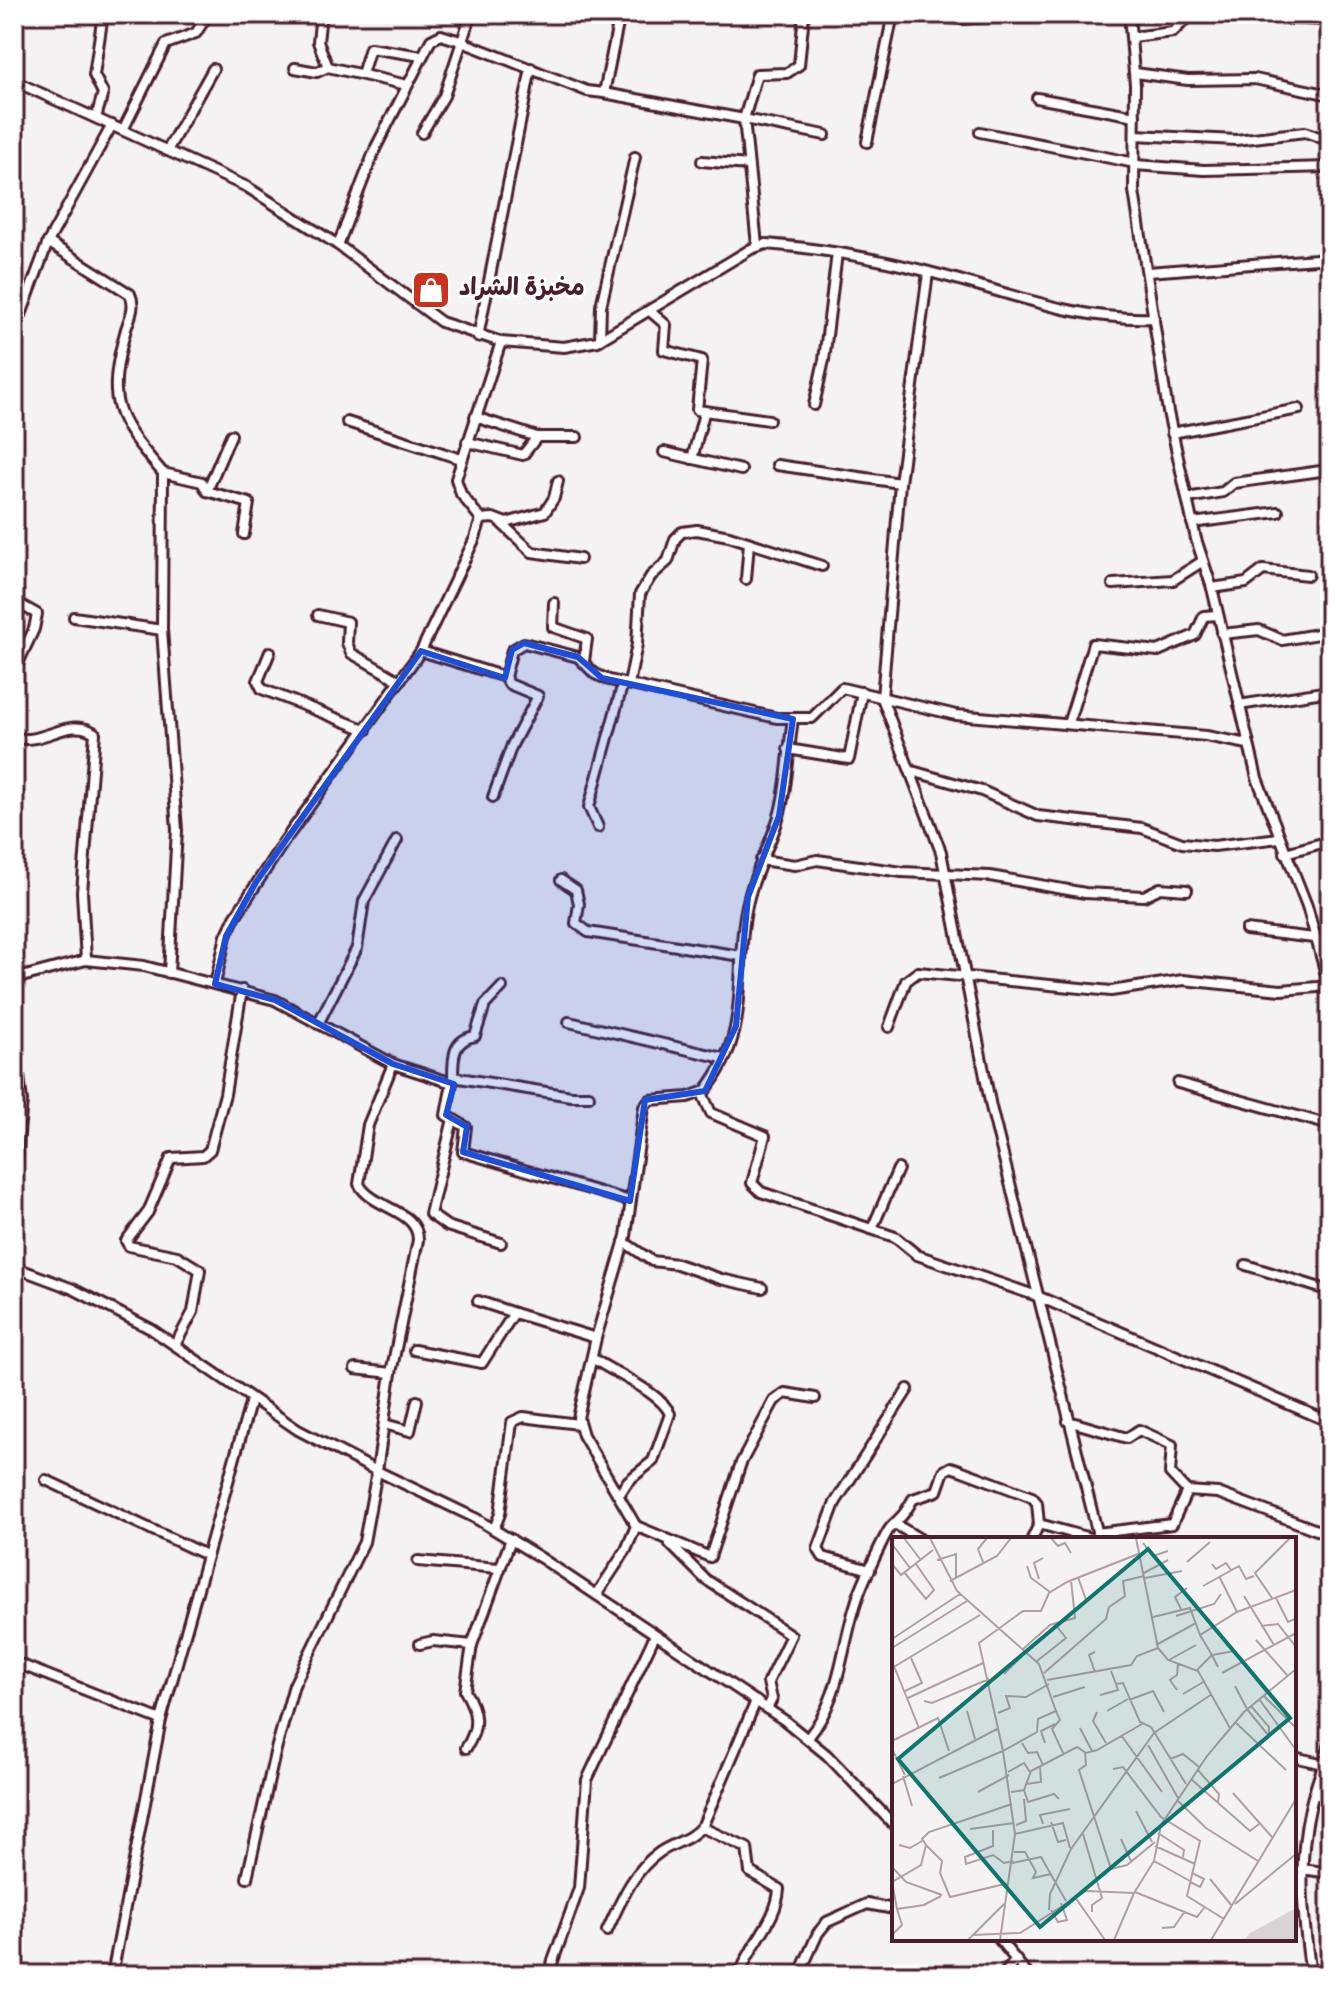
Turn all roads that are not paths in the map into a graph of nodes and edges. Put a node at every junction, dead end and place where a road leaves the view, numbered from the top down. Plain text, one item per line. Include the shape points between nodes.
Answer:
1 (103, 14) edge
2 (208, 14) edge
3 (321, 14) edge
4 (471, 14) edge
5 (620, 14) edge
6 (804, 14) edge
7 (893, 14) edge
8 (917, 14) edge
9 (1027, 14) edge
10 (1129, 14) edge
11 (1330, 20) edge
12 (1131, 34) junction
13 (462, 42) junction
14 (422, 56) junction
15 (328, 67) junction
16 (295, 68) dead end
17 (531, 68) junction
18 (213, 69) dead end
19 (1135, 73) junction
20 (362, 74) junction
21 (14, 81) edge
22 (407, 85) junction
23 (604, 93) junction
24 (1330, 95) edge
25 (1037, 98) dead end
26 (1135, 116) junction
27 (96, 118) junction
28 (744, 119) junction
29 (112, 125) junction
30 (123, 130) junction
31 (980, 132) dead end
32 (422, 133) dead end
33 (825, 135) dead end
34 (1135, 135) junction
35 (1330, 141) edge
36 (867, 142) dead end
37 (168, 149) junction
38 (635, 157) dead end
39 (702, 161) dead end
40 (1135, 164) junction
41 (748, 165) junction
42 (1330, 167) edge
43 (48, 242) junction
44 (338, 245) junction
45 (761, 245) junction
46 (837, 253) junction
47 (1330, 258) edge
48 (1148, 272) junction
49 (928, 273) junction
50 (654, 314) junction
51 (1154, 318) junction
52 (14, 321) edge
53 (478, 337) junction
54 (600, 340) junction
55 (501, 342) junction
56 (814, 405) dead end
57 (1299, 409) dead end
58 (704, 413) junction
59 (475, 417) junction
60 (769, 420) dead end
61 (347, 422) dead end
62 (1172, 433) junction
63 (231, 435) dead end
64 (537, 437) junction
65 (577, 437) dead end
66 (467, 442) junction
67 (664, 452) dead end
68 (461, 459) junction
69 (692, 459) junction
70 (777, 465) dead end
71 (741, 470) dead end
72 (1321, 471) dead end
73 (163, 473) junction
74 (558, 481) dead end
75 (900, 483) junction
76 (207, 491) junction
77 (1187, 498) junction
78 (1278, 512) dead end
79 (481, 519) junction
80 (500, 521) junction
81 (1192, 523) junction
82 (244, 534) dead end
83 (749, 543) junction
84 (580, 559) dead end
85 (1203, 561) junction
86 (822, 566) dead end
87 (1308, 575) dead end
88 (746, 579) dead end
89 (1113, 584) dead end
90 (1212, 588) junction
91 (14, 601) edge
92 (554, 603) dead end
93 (318, 615) dead end
94 (1217, 615) junction
95 (74, 617) dead end
96 (162, 630) junction
97 (1330, 632) edge
98 (1222, 634) junction
99 (421, 651) junction
100 (270, 652) dead end
101 (584, 661) junction
102 (14, 672) edge
103 (505, 677) junction
104 (400, 681) junction
105 (626, 684) junction
106 (1330, 691) edge
107 (862, 692) junction
108 (882, 698) junction
109 (1239, 705) junction
110 (793, 719) junction
111 (1068, 724) junction
112 (366, 730) junction
113 (14, 737) edge
114 (1248, 744) junction
115 (788, 749) junction
116 (912, 771) junction
117 (493, 797) dead end
118 (598, 827) dead end
119 (1279, 838) junction
120 (397, 840) dead end
121 (1330, 841) edge
122 (1285, 853) junction
123 (761, 860) junction
124 (944, 872) junction
125 (561, 880) dead end
126 (1187, 890) dead end
127 (1246, 930) dead end
128 (1314, 938) junction
129 (741, 956) junction
130 (86, 960) junction
131 (169, 973) junction
132 (967, 978) junction
133 (14, 979) edge
134 (215, 984) junction
135 (502, 987) dead end
136 (1330, 987) edge
137 (242, 990) junction
138 (569, 1022) dead end
139 (318, 1024) junction
140 (889, 1027) dead end
141 (14, 1035) edge
142 (723, 1058) junction
143 (393, 1064) junction
144 (452, 1080) junction
145 (1178, 1083) dead end
146 (702, 1093) junction
147 (589, 1096) dead end
148 (453, 1119) junction
149 (1330, 1125) edge
150 (16, 1163) dead end
151 (898, 1169) dead end
152 (630, 1201) junction
153 (872, 1229) junction
154 (624, 1242) junction
155 (501, 1243) dead end
156 (1246, 1265) dead end
157 (14, 1267) edge
158 (762, 1288) dead end
159 (1330, 1291) edge
160 (1037, 1296) junction
161 (478, 1301) dead end
162 (514, 1313) junction
163 (596, 1338) junction
164 (175, 1345) junction
165 (414, 1350) dead end
166 (592, 1358) junction
167 (355, 1369) dead end
168 (391, 1373) junction
169 (908, 1389) dead end
170 (815, 1398) dead end
171 (251, 1400) junction
172 (417, 1401) dead end
173 (1068, 1421) junction
174 (1330, 1422) edge
175 (384, 1424) junction
176 (578, 1424) junction
177 (377, 1471) junction
178 (46, 1480) dead end
179 (1187, 1491) junction
180 (619, 1495) junction
181 (895, 1524) junction
182 (1039, 1524) junction
183 (636, 1526) junction
184 (494, 1529) junction
185 (1330, 1535) edge
186 (917, 1537) edge
187 (1033, 1537) edge
188 (1097, 1537) edge
189 (511, 1539) junction
190 (670, 1543) junction
191 (206, 1555) junction
192 (418, 1561) dead end
193 (498, 1568) junction
194 (870, 1570) junction
195 (597, 1594) junction
196 (655, 1635) junction
197 (420, 1644) dead end
198 (472, 1645) junction
199 (14, 1662) edge
200 (756, 1701) junction
201 (767, 1709) junction
202 (161, 1720) junction
203 (808, 1738) junction
204 (1330, 1743) edge
205 (466, 1748) dead end
206 (1296, 1757) edge
207 (1324, 1764) junction
208 (1314, 1794) junction
209 (1330, 1798) edge
210 (892, 1818) edge
211 (701, 1827) junction
212 (1302, 1869) junction
213 (1330, 1873) edge
214 (247, 1878) dead end
215 (1298, 1883) edge
216 (892, 1909) edge
217 (607, 1931) dead end
218 (1001, 1941) edge
219 (1016, 1960) junction
220 (112, 1975) edge
221 (548, 1975) edge
222 (740, 1975) edge
223 (799, 1975) edge
224 (1003, 1975) edge
225 (1028, 1975) edge
226 (1311, 1975) edge

1 - 27 street via 94,66 103,93
2 - 30 street via 196,33 166,44
3 - 15 street via 318,42
4 - 13 street
5 - 23 street
6 - 28 street via 799,65 787,73 757,74
7 - 36 street
8 - 9 street via 1000,19
10 - 12 street
11 - 12 street via 1190,15 1173,32
12 - 19 street
13 - 14 street via 436,37
13 - 17 street
13 - 32 street via 444,96
14 - 20 street via 370,48
14 - 22 street
15 - 16 street via 317,72
15 - 20 street
17 - 23 street
17 - 53 street
18 - 37 street
19 - 24 street via 1188,80 1255,79
19 - 26 street
20 - 22 street
21 - 27 street
22 - 44 street
23 - 28 street
25 - 26 street
26 - 34 street
27 - 29 street
28 - 33 street
28 - 41 street
29 - 30 street
29 - 43 street
30 - 37 street
31 - 40 street
34 - 35 street via 1236,140 1305,132
34 - 40 street
37 - 44 street via 264,196
38 - 54 street via 601,306
39 - 41 street
40 - 42 street via 1217,170
40 - 48 street
41 - 45 street
43 - 52 street via 21,315
43 - 73 street via 130,294 133,306 116,410 133,440
44 - 53 street via 429,315
45 - 46 street
45 - 50 street
46 - 49 street
46 - 56 street
47 - 48 street
48 - 51 street
49 - 51 street via 1065,312
49 - 75 street
50 - 54 street
50 - 58 street via 666,325 664,350 702,360 696,408
51 - 62 street
53 - 55 street
54 - 55 street via 564,347
55 - 59 street
57 - 62 street
58 - 60 street
58 - 69 street
59 - 64 street
59 - 66 street
61 - 68 street
62 - 77 street
63 - 76 street
64 - 65 street
64 - 66 street via 523,455
66 - 68 street
67 - 69 street
68 - 79 street via 458,486
69 - 71 street
70 - 75 street
72 - 77 street via 1234,483 1223,492
73 - 76 street via 202,482
73 - 96 street
74 - 80 street via 545,512
75 - 108 street
76 - 82 street via 249,503
77 - 81 street
78 - 81 street
79 - 80 street
79 - 99 street
80 - 84 street via 532,552
81 - 85 street
83 - 86 street
83 - 88 street
83 - 105 street via 697,530 678,535 668,561 640,594 637,644
85 - 89 street via 1173,580
85 - 90 street
87 - 90 street via 1263,570 1246,583
90 - 94 street
91 - 102 street via 36,611 37,619
92 - 101 street via 553,627 587,639
93 - 104 street via 348,622 348,649
94 - 98 street
94 - 111 street via 1204,616 1195,635 1158,651 1093,644
95 - 96 street
96 - 131 street via 177,830
97 - 98 street via 1282,640 1259,630
98 - 109 street
99 - 103 street
99 - 104 street
100 - 112 street via 258,681 262,689
101 - 103 street via 518,643
101 - 105 street via 602,678
103 - 117 street via 509,684 538,696
104 - 112 street
105 - 110 street
105 - 118 street via 589,807
106 - 109 street
107 - 108 street
107 - 110 street via 842,688 819,714
107 - 115 street via 849,759
108 - 111 street via 967,716
108 - 116 street
109 - 114 street
110 - 115 street
111 - 114 street
112 - 134 street via 256,882 226,936
113 - 130 street via 30,740 72,726 95,733 82,892
114 - 119 street
115 - 123 street via 779,816
116 - 119 street via 982,791 1038,816 1142,828 1182,843 1214,846
116 - 124 street
119 - 122 street
120 - 139 street via 364,901 357,948
121 - 122 street
122 - 128 street
123 - 124 street
123 - 129 street via 748,897
124 - 126 street via 1085,893 1144,896 1163,887
124 - 132 street
125 - 129 street via 576,890 576,923 588,932
127 - 128 street
128 - 136 street
129 - 142 street via 741,1009
130 - 131 street
130 - 133 street
131 - 134 street
132 - 136 street via 1111,991 1183,980 1281,990
132 - 140 street via 918,972 911,976
132 - 160 street via 991,1107
134 - 137 street
135 - 144 street via 485,1005 475,1036 459,1040
137 - 139 street via 275,1000
137 - 164 street via 210,1150 203,1156 171,1158 148,1212 126,1241 177,1256 200,1270 193,1312
138 - 142 street
139 - 143 street
141 - 150 street via 22,1101
142 - 146 street
143 - 144 street
143 - 168 street via 368,1125 359,1173 359,1184 368,1196 418,1231
144 - 147 street
144 - 148 street via 446,1115
145 - 149 street
146 - 152 street via 645,1103
146 - 153 street via 711,1113 765,1136 752,1183 758,1190
148 - 152 street via 467,1128 463,1152
148 - 155 street via 430,1214 447,1226
151 - 153 street
152 - 154 street
153 - 160 street via 895,1237 917,1255
154 - 158 street via 652,1261
154 - 163 street
156 - 159 street
157 - 164 street via 73,1289
160 - 173 street
160 - 174 street
161 - 162 street
162 - 163 street
162 - 165 street via 482,1363
163 - 166 street
164 - 171 street
166 - 176 street
166 - 180 street via 629,1383 656,1393 670,1414 653,1461
167 - 168 street
168 - 175 street
169 - 194 street via 835,1503 819,1541 823,1557
170 - 190 street via 785,1393 774,1401 741,1463 710,1557
171 - 177 street
171 - 191 street
172 - 175 street via 410,1431
173 - 179 street via 1121,1437 1143,1430 1165,1439 1173,1447 1170,1473
173 - 188 street
175 - 177 street
176 - 180 street
176 - 184 street via 523,1417 512,1422
177 - 184 street
177 - 214 street via 364,1542 294,1685
178 - 191 street
179 - 185 street via 1218,1493
179 - 188 street via 1172,1524
180 - 183 street
181 - 182 street via 913,1499 937,1491 944,1471 951,1467 1035,1498
181 - 186 street
181 - 194 street
182 - 187 street
182 - 188 street
183 - 190 street
183 - 195 street
184 - 189 street
189 - 193 street
189 - 195 street
190 - 201 street via 705,1579 791,1635 768,1682 772,1699
191 - 202 street
192 - 193 street
193 - 198 street
194 - 203 street via 855,1606 835,1689
195 - 196 street
196 - 200 street
196 - 221 street via 587,1780 579,1888
197 - 198 street
198 - 205 street via 465,1691 476,1717
199 - 202 street
200 - 201 street
200 - 211 street
201 - 203 street
202 - 220 street
203 - 210 street
204 - 207 street
206 - 207 street
207 - 208 street
208 - 209 street
208 - 212 street
211 - 217 street via 641,1871 626,1889
211 - 222 street via 743,1845 749,1852 750,1872 779,1889 765,1933 751,1947
212 - 213 street
212 - 215 street
215 - 226 street
216 - 223 street via 867,1904 827,1922
218 - 219 street
219 - 224 street
219 - 225 street

